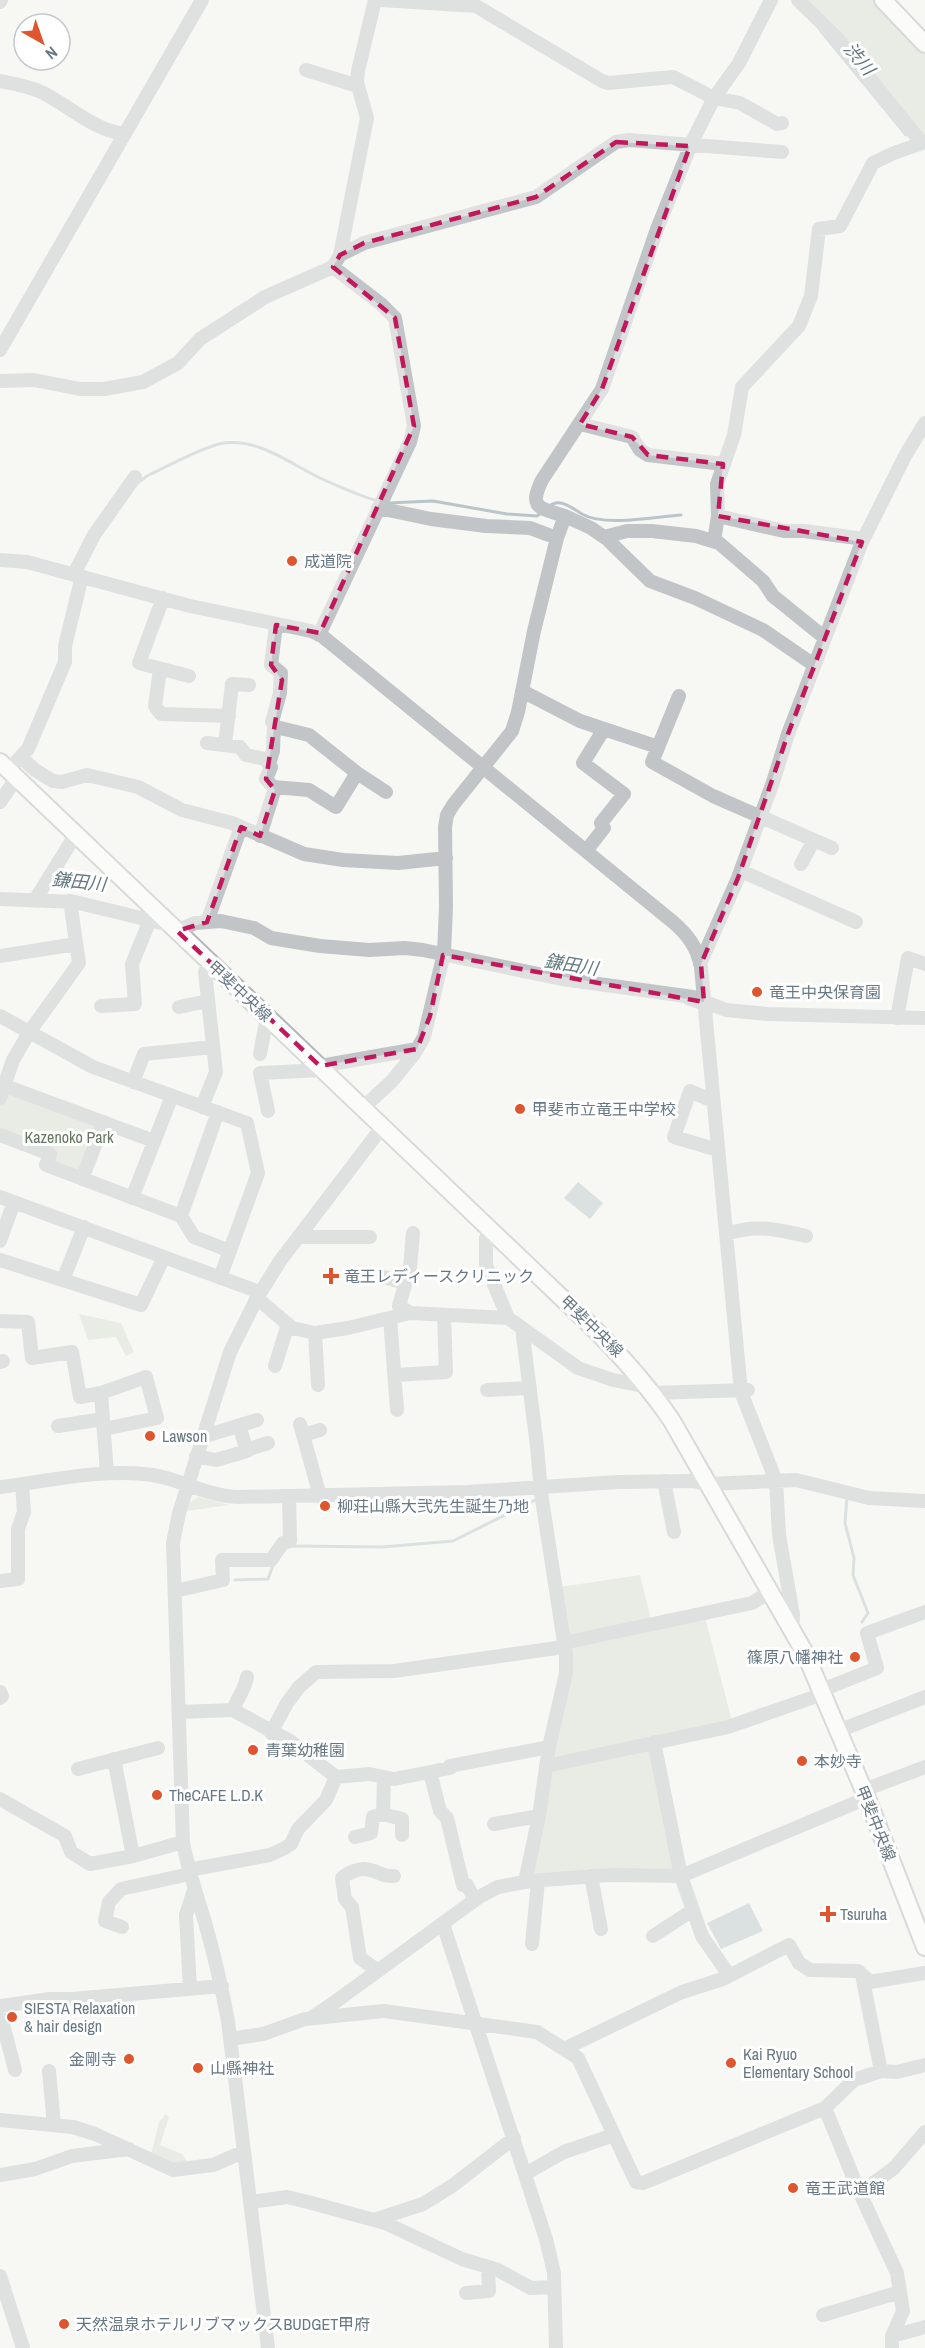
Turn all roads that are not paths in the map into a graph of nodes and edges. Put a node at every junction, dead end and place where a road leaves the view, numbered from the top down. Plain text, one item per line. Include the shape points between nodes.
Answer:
1 (202, 0) edge
2 (375, 0) edge
3 (381, 0) edge
4 (771, 0) edge
5 (798, 0) edge
6 (883, 0) edge
7 (925, 44) edge
8 (306, 70) dead end
9 (0, 81) edge
10 (358, 86) junction
11 (714, 98) junction
12 (782, 123) dead end
13 (124, 134) junction
14 (923, 142) edge
15 (690, 146) junction
16 (782, 152) dead end
17 (336, 261) junction
18 (0, 350) edge
19 (0, 381) edge
20 (580, 423) junction
21 (925, 423) edge
22 (723, 464) junction
23 (135, 477) dead end
24 (378, 508) junction
25 (565, 516) junction
26 (718, 516) junction
27 (604, 537) junction
28 (558, 538) junction
29 (714, 541) junction
30 (862, 542) junction
31 (0, 560) edge
32 (78, 575) junction
33 (163, 598) junction
34 (276, 625) junction
35 (319, 635) junction
36 (825, 638) junction
37 (814, 665) junction
38 (160, 669) junction
39 (189, 676) dead end
40 (249, 686) dead end
41 (522, 692) junction
42 (679, 696) dead end
43 (229, 716) junction
44 (274, 724) junction
45 (604, 729) junction
46 (207, 743) dead end
47 (225, 745) junction
48 (658, 747) junction
49 (22, 758) junction
50 (269, 764) junction
51 (482, 767) junction
52 (8, 769) edge
53 (357, 773) junction
54 (275, 788) junction
55 (386, 792) dead end
56 (0, 802) edge
57 (761, 816) junction
58 (241, 827) junction
59 (76, 834) junction
60 (260, 836) junction
61 (814, 840) junction
62 (832, 848) dead end
63 (586, 851) junction
64 (446, 858) junction
65 (801, 864) dead end
66 (741, 871) junction
67 (0, 899) edge
68 (35, 900) junction
69 (70, 901) junction
70 (150, 920) junction
71 (207, 922) junction
72 (855, 922) dead end
73 (174, 928) junction
74 (76, 944) junction
75 (0, 956) edge
76 (443, 956) junction
77 (211, 964) junction
78 (700, 964) junction
79 (925, 964) edge
80 (208, 1001) junction
81 (704, 1002) junction
82 (101, 1006) dead end
83 (179, 1007) dead end
84 (0, 1017) edge
85 (267, 1017) junction
86 (897, 1018) junction
87 (925, 1018) edge
88 (30, 1031) junction
89 (213, 1047) junction
90 (417, 1049) junction
91 (260, 1054) dead end
92 (322, 1068) junction
93 (133, 1082) junction
94 (1, 1089) edge
95 (172, 1096) junction
96 (713, 1101) junction
97 (202, 1107) junction
98 (364, 1107) junction
99 (268, 1111) dead end
100 (218, 1112) junction
101 (104, 1122) junction
102 (383, 1126) junction
103 (0, 1136) edge
104 (154, 1141) junction
105 (718, 1150) junction
106 (82, 1179) junction
107 (0, 1197) edge
108 (132, 1198) junction
109 (14, 1202) junction
110 (181, 1216) junction
111 (84, 1227) junction
112 (489, 1227) junction
113 (413, 1233) dead end
114 (726, 1234) junction
115 (806, 1236) dead end
116 (298, 1237) junction
117 (370, 1237) dead end
118 (0, 1241) edge
119 (230, 1251) junction
120 (164, 1257) junction
121 (0, 1260) edge
122 (383, 1277) dead end
123 (220, 1278) junction
124 (63, 1280) junction
125 (406, 1283) junction
126 (257, 1298) junction
127 (410, 1312) junction
128 (444, 1315) junction
129 (390, 1318) junction
130 (508, 1318) junction
131 (0, 1321) edge
132 (288, 1324) junction
133 (522, 1328) junction
134 (315, 1333) junction
135 (275, 1366) dead end
136 (394, 1375) junction
137 (318, 1385) dead end
138 (530, 1388) junction
139 (487, 1390) dead end
140 (651, 1390) junction
141 (744, 1391) junction
142 (101, 1393) junction
143 (397, 1410) dead end
144 (257, 1420) dead end
145 (103, 1424) junction
146 (58, 1426) dead end
147 (239, 1426) junction
148 (321, 1430) dead end
149 (202, 1437) junction
150 (268, 1443) dead end
151 (246, 1450) junction
152 (196, 1456) junction
153 (107, 1473) junction
154 (776, 1480) junction
155 (664, 1481) junction
156 (22, 1484) junction
157 (707, 1484) junction
158 (188, 1486) junction
159 (0, 1487) edge
160 (541, 1487) junction
161 (289, 1496) junction
162 (320, 1496) junction
163 (925, 1501) edge
164 (674, 1532) dead end
165 (0, 1581) edge
166 (175, 1591) junction
167 (770, 1592) junction
168 (925, 1612) edge
169 (792, 1631) junction
170 (564, 1645) junction
171 (247, 1677) dead end
172 (0, 1692) edge
173 (823, 1692) junction
174 (925, 1697) edge
175 (0, 1698) edge
176 (234, 1710) junction
177 (179, 1712) junction
178 (838, 1731) junction
179 (271, 1733) junction
180 (654, 1742) junction
181 (549, 1747) junction
182 (158, 1748) dead end
183 (114, 1760) junction
184 (546, 1766) junction
185 (925, 1767) edge
186 (78, 1769) dead end
187 (430, 1772) junction
188 (336, 1777) junction
189 (384, 1777) junction
190 (865, 1794) junction
191 (0, 1799) edge
192 (383, 1814) junction
193 (540, 1816) junction
194 (494, 1824) dead end
195 (402, 1835) dead end
196 (355, 1837) dead end
197 (183, 1842) junction
198 (133, 1856) junction
199 (189, 1872) junction
200 (394, 1876) dead end
201 (591, 1876) junction
202 (681, 1876) junction
203 (531, 1881) junction
204 (194, 1890) junction
205 (475, 1900) junction
206 (693, 1910) junction
207 (443, 1924) junction
208 (122, 1927) dead end
209 (601, 1929) dead end
210 (653, 1936) dead end
211 (532, 1944) dead end
212 (925, 1947) edge
213 (378, 1971) junction
214 (925, 1973) edge
215 (729, 1975) junction
216 (862, 1975) junction
217 (222, 1986) junction
218 (190, 1989) junction
219 (0, 2006) edge
220 (0, 2013) edge
221 (310, 2018) junction
222 (475, 2024) junction
223 (230, 2039) junction
224 (564, 2049) junction
225 (925, 2065) edge
226 (15, 2070) dead end
227 (881, 2071) junction
228 (49, 2072) dead end
229 (825, 2108) junction
230 (0, 2120) edge
231 (54, 2125) junction
232 (925, 2132) edge
233 (614, 2135) junction
234 (514, 2138) junction
235 (129, 2149) junction
236 (243, 2152) junction
237 (525, 2174) junction
238 (0, 2175) edge
239 (860, 2193) junction
240 (251, 2202) junction
241 (374, 2220) junction
242 (488, 2266) junction
243 (0, 2276) edge
244 (554, 2287) junction
245 (900, 2292) junction
246 (466, 2293) dead end
247 (823, 2315) dead end
248 (925, 2326) edge
249 (892, 2342) edge
250 (23, 2348) edge
251 (268, 2348) edge
252 (556, 2348) edge

1 - 13 street
2 - 10 street
3 - 11 street via 476,6 602,81 674,77
4 - 11 street via 739,63
5 - 14 street via 837,38
6 - 7 main road
8 - 10 street
9 - 13 street via 43,92 96,125
10 - 17 street via 367,118
11 - 12 street via 740,104
11 - 15 street
13 - 18 street
14 - 22 street via 873,163 840,226 819,229 811,296 799,326 742,387 734,435
15 - 16 street
15 - 17 street via 616,142 536,197 364,243
15 - 20 street via 605,380
17 - 19 street via 265,297 200,339 178,363 143,382 80,389 34,380
17 - 24 street via 395,318 414,426
20 - 22 street via 632,437 648,455
20 - 25 street via 535,495 541,508
21 - 30 street
22 - 26 street via 717,484
23 - 32 street via 94,536
24 - 28 street via 464,523 530,528
24 - 35 street
25 - 27 street
25 - 28 street
26 - 29 street
26 - 30 street via 784,531 857,538
27 - 29 street via 627,531 652,531
27 - 37 street via 650,581 763,630
28 - 41 street
29 - 36 street
30 - 36 street
31 - 32 street via 27,562
32 - 33 street
32 - 49 street via 65,662
33 - 34 street
33 - 38 street via 139,663
34 - 35 street
34 - 44 street via 271,665 281,673 282,680
35 - 51 street
36 - 37 street
37 - 57 street
38 - 39 street
38 - 43 street via 155,706 160,714
40 - 43 street via 232,684
41 - 45 street
41 - 51 street via 512,731
42 - 48 street
43 - 47 street
44 - 50 street
44 - 53 street via 276,728 309,735
45 - 48 street
45 - 63 street via 583,763 624,794 601,823 604,828
46 - 47 street
47 - 50 street via 240,747 246,755 265,759
48 - 57 street via 652,762 713,796
49 - 52 street
49 - 58 street via 53,781 87,776 138,787 182,810
50 - 54 street via 266,779
51 - 63 street
51 - 64 street via 447,815
52 - 56 street
52 - 59 main road, 甲斐中央線
53 - 54 street via 336,807 309,790
53 - 55 street
54 - 60 street
57 - 61 street
57 - 66 street
58 - 60 street
58 - 71 street
59 - 68 street
59 - 73 main road, 甲斐中央線
60 - 64 street via 304,855 324,858 398,863
61 - 62 street
61 - 65 street
63 - 78 street via 684,932 699,954
64 - 76 street
66 - 72 street
66 - 78 street
67 - 68 street
68 - 69 street
69 - 70 street
69 - 74 street
70 - 73 street
70 - 82 street via 132,964 135,1004
71 - 73 street
71 - 76 street via 243,924 272,938 320,946 405,948
73 - 77 main road, 甲斐中央線
74 - 75 street
74 - 88 street via 79,963
76 - 81 street via 562,979 693,997
76 - 90 street via 430,1016
77 - 80 street via 206,972
77 - 85 main road, 甲斐中央線
78 - 81 street
79 - 86 street via 908,958
80 - 83 street
80 - 89 street
81 - 86 street via 726,1010 768,1014
81 - 96 street
84 - 88 street
85 - 91 street
85 - 92 main road, 甲斐中央線
86 - 87 street
88 - 93 street via 93,1067
88 - 94 street
89 - 93 street via 144,1054
89 - 97 street via 216,1072
90 - 92 street
90 - 98 street via 392,1081
92 - 98 main road, 甲斐中央線
92 - 99 street via 260,1073
93 - 95 street
94 - 101 street
95 - 97 street
95 - 104 street
96 - 105 street
96 - 105 street via 690,1091 674,1137
97 - 100 street
98 - 102 main road, 甲斐中央線
100 - 110 street
100 - 119 street via 247,1123 258,1173
101 - 104 street
101 - 106 street
102 - 112 main road, 甲斐中央線
102 - 116 street
103 - 106 street via 50,1154 46,1165
104 - 108 street
105 - 114 street
106 - 108 street
107 - 109 street
108 - 110 street
109 - 111 street
109 - 118 street
110 - 119 street via 194,1237
111 - 120 street
111 - 124 street
112 - 130 street via 486,1265
112 - 140 main road, 甲斐中央線 via 626,1360
113 - 125 street
114 - 115 street via 766,1227
114 - 141 street
116 - 117 street
116 - 126 street
119 - 123 street
120 - 123 street
120 - 124 street via 141,1305
121 - 124 street
122 - 125 street
123 - 126 street via 254,1290
125 - 127 street via 399,1306
126 - 132 street
126 - 149 street via 230,1352
127 - 128 street
127 - 129 street
128 - 130 street
128 - 136 street via 446,1372
129 - 134 street
129 - 136 street
130 - 133 street
131 - 142 street via 28,1322 32,1358 72,1352 80,1397
132 - 134 street
132 - 135 street
133 - 138 street
133 - 140 street via 578,1368
134 - 137 street
136 - 143 street
138 - 139 street
138 - 160 street
140 - 141 street
140 - 157 main road, 甲斐中央線
141 - 154 street
142 - 145 street
142 - 145 street via 146,1377 157,1418
144 - 147 street
145 - 146 street
145 - 153 street
147 - 149 street
147 - 151 street
148 - 162 street via 302,1429
149 - 152 street
150 - 151 street
151 - 152 street via 216,1460
152 - 158 street
153 - 156 street
153 - 158 street via 156,1476
154 - 157 street
154 - 163 street via 796,1480 869,1498
154 - 169 street
155 - 157 street
155 - 160 street
155 - 164 street
156 - 159 street
156 - 165 street via 24,1512 18,1529 18,1579
157 - 167 main road, 甲斐中央線
158 - 161 street via 228,1497
158 - 166 street via 172,1543
160 - 162 street
160 - 170 street
161 - 162 street
161 - 166 street via 290,1541 283,1543 271,1560 222,1560 223,1580
166 - 177 street
167 - 169 main road, 甲斐中央線
167 - 170 street via 752,1603
168 - 173 street via 867,1634 878,1668
169 - 173 main road, 甲斐中央線
170 - 179 street via 394,1671 316,1672 287,1703
170 - 181 street via 566,1673
171 - 176 street
172 - 175 street
173 - 178 main road, 甲斐中央線
173 - 180 street via 728,1727
174 - 178 street
176 - 177 street
176 - 179 street
177 - 197 street
178 - 190 main road, 甲斐中央線
179 - 188 street via 290,1741
180 - 184 street
180 - 202 street
181 - 184 street
181 - 187 street
182 - 183 street
183 - 186 street
183 - 198 street
184 - 193 street
185 - 190 street
187 - 189 street via 409,1778
187 - 205 street via 440,1811 447,1818 464,1886 468,1885
188 - 189 street
188 - 199 street via 326,1800 285,1848 270,1855
189 - 192 street
190 - 202 street
190 - 212 main road, 甲斐中央線
191 - 198 street via 65,1836 71,1852 90,1864
192 - 195 street via 402,1819
192 - 196 street via 373,1817 371,1833
193 - 194 street
193 - 203 street
197 - 198 street
197 - 199 street
199 - 204 street
199 - 208 street via 121,1889 109,1902 105,1921
200 - 213 street via 382,1877 370,1869 349,1872 342,1878 345,1899 352,1907 360,1958
201 - 202 street
201 - 203 street
201 - 209 street
202 - 206 street
203 - 205 street via 498,1887
203 - 211 street
204 - 217 street
204 - 218 street via 186,1915
205 - 207 street
206 - 210 street
206 - 215 street via 702,1936
207 - 213 street
207 - 222 street
213 - 221 street
214 - 216 street via 870,1982
215 - 216 street via 789,1945 799,1963 810,1970 858,1971
215 - 224 street via 682,1992
216 - 227 street
217 - 218 street
217 - 223 street
218 - 219 street
220 - 226 street
221 - 222 street via 384,2011
221 - 223 street via 262,2034
222 - 224 street via 537,2032
222 - 234 street
223 - 236 street
224 - 233 street via 578,2058
225 - 227 street via 897,2072
227 - 229 street via 854,2080
228 - 231 street
229 - 233 street via 643,2183 636,2182
229 - 239 street
230 - 231 street
231 - 235 street via 95,2134
232 - 239 street via 894,2168
233 - 237 street via 564,2152
234 - 237 street
234 - 241 street via 423,2204
235 - 236 street via 173,2170 213,2165
235 - 238 street via 72,2156 35,2169
236 - 240 street
237 - 244 street via 546,2239
239 - 245 street via 897,2273
240 - 241 street via 287,2197
240 - 251 street
241 - 242 street via 462,2259
242 - 244 street via 531,2288
242 - 246 street via 489,2292
243 - 250 street
244 - 252 street
245 - 247 street
245 - 249 street via 903,2311
248 - 249 street

